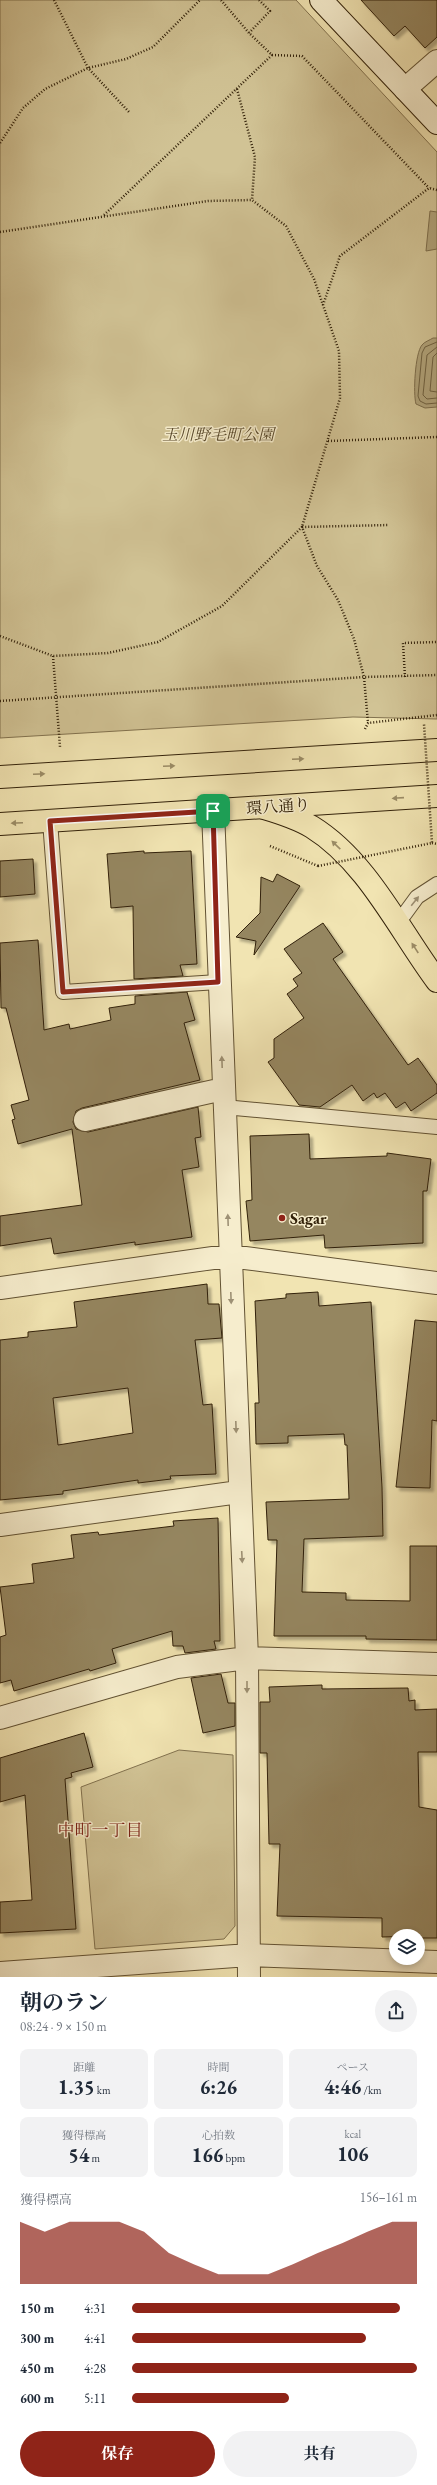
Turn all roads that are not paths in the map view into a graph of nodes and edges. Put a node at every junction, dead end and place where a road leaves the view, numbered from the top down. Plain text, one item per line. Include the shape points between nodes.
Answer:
1 (321, 0) edge
2 (437, 61) edge
3 (405, 89) junction
4 (437, 123) edge
5 (437, 750) edge
6 (0, 777) edge
7 (437, 796) edge
8 (264, 808) junction
9 (213, 811) junction
10 (50, 821) junction
11 (0, 824) edge
12 (437, 884) edge
13 (398, 924) junction
14 (437, 981) edge
15 (218, 982) junction
16 (223, 1098) junction
17 (85, 1120) dead end
18 (437, 1127) edge
19 (230, 1259) junction
20 (437, 1283) edge
21 (0, 1288) edge
22 (239, 1492) junction
23 (0, 1525) edge
24 (247, 1658) junction
25 (437, 1664) edge
26 (0, 1718) edge
27 (248, 1949) junction
28 (437, 1962) edge
29 (0, 1972) edge
30 (249, 1977) edge

1 - 3 street
2 - 3 street
3 - 4 street
6 -> 5 main road
7 -> 8 main road, 環八通り
8 - 9 main road, 環八通り
13 -> 8 main road via 357,869 329,838 289,815
9 - 10 main road, 環八通り
9 - 15 street
10 -> 11 main road, 環八通り
10 - 15 lane via 63,992
13 -> 12 lane via 417,897
14 -> 13 main road
16 -> 15 street
16 - 17 street
16 - 18 lane
19 -> 16 street
19 - 20 street via 245,1258
19 - 21 street via 213,1258
19 -> 22 street
22 - 23 street
22 -> 24 street
24 - 25 street
24 - 26 street via 177,1667
24 -> 27 street
27 - 28 street
27 - 29 street
27 - 30 street

